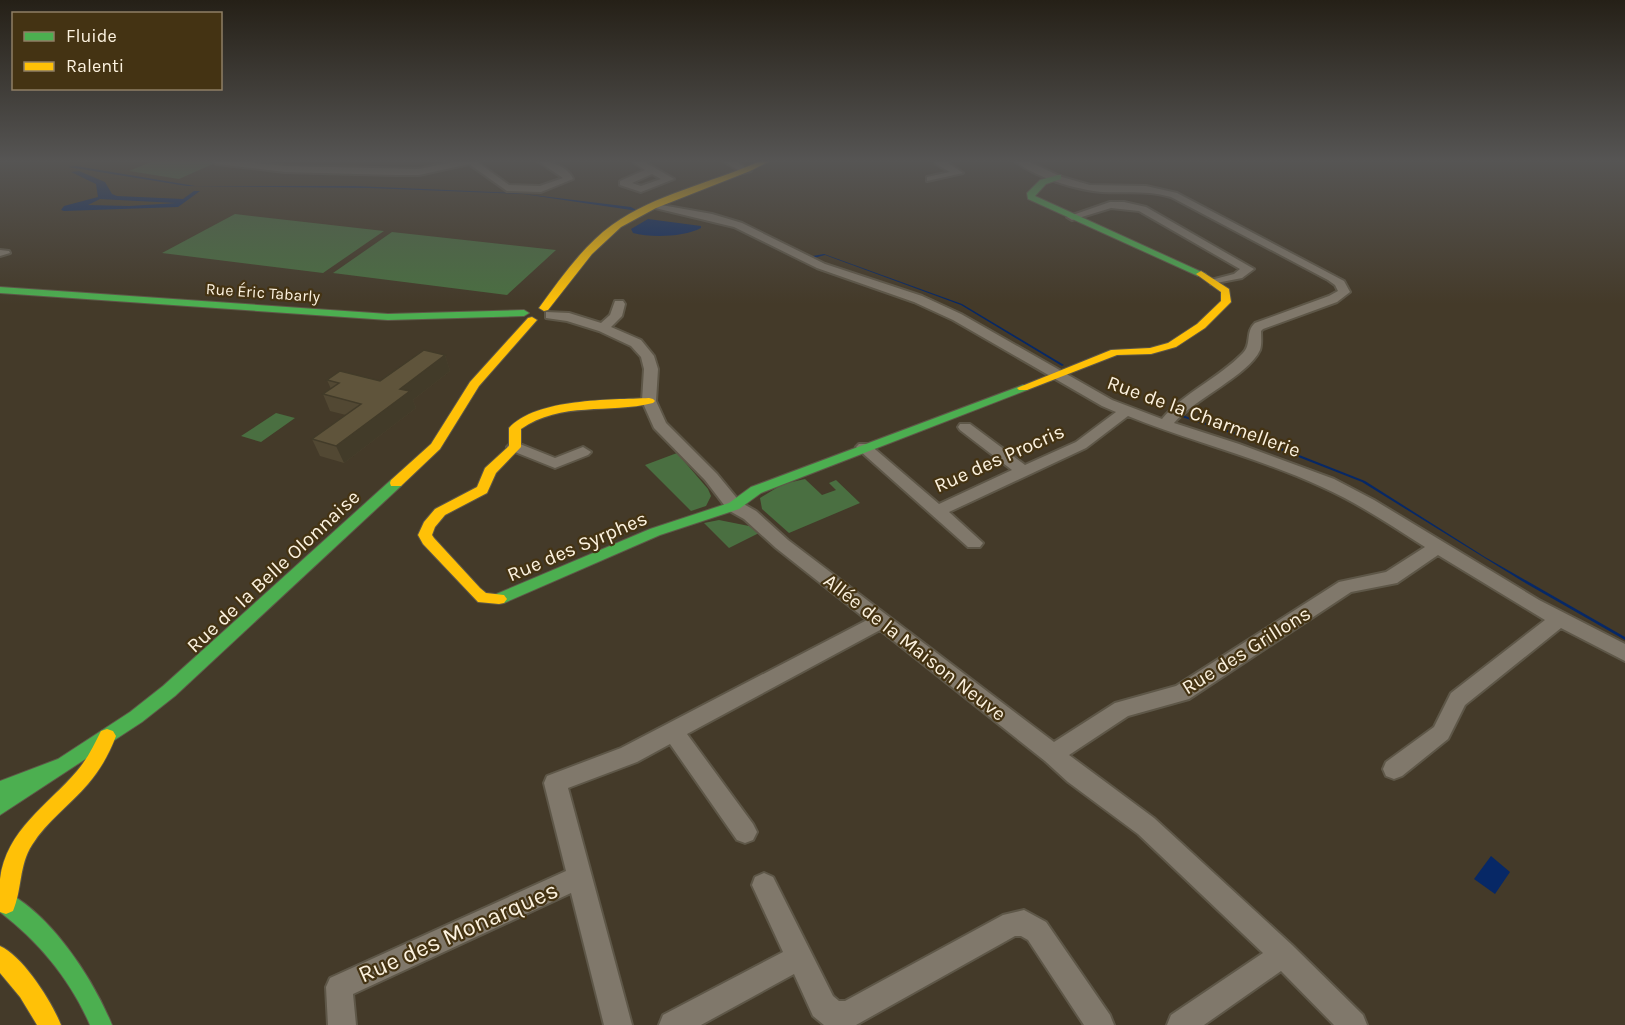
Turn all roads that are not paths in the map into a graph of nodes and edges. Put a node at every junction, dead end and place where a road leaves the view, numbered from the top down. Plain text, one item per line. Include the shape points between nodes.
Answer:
1 (652, 209) edge
2 (666, 209) edge
3 (1055, 209) edge
4 (1100, 209) edge
5 (1136, 209) edge
6 (1201, 209) edge
7 (1072, 217) junction
8 (1215, 282) junction
9 (0, 290) edge
10 (619, 304) dead end
11 (547, 311) junction
12 (528, 317) junction
13 (603, 328) junction
14 (1058, 376) junction
15 (649, 401) junction
16 (1126, 411) junction
17 (1166, 424) junction
18 (964, 427) dead end
19 (515, 447) junction
20 (864, 447) junction
21 (583, 452) dead end
22 (1023, 471) junction
23 (734, 506) junction
24 (937, 511) junction
25 (974, 543) dead end
26 (1438, 548) junction
27 (1558, 620) junction
28 (881, 621) junction
29 (1625, 653) edge
30 (674, 732) junction
31 (107, 736) junction
32 (1053, 754) junction
33 (60, 766) junction
34 (1394, 769) dead end
35 (0, 789) edge
36 (0, 807) edge
37 (745, 832) dead end
38 (579, 877) junction
39 (764, 885) dead end
40 (3, 902) edge
41 (1283, 954) junction
42 (0, 957) edge
43 (798, 958) junction
44 (50, 1025) edge
45 (101, 1025) edge
46 (342, 1025) edge
47 (618, 1025) edge
48 (673, 1025) edge
49 (1100, 1025) edge
50 (1181, 1025) edge
51 (1353, 1025) edge

1 - 11 street via 609,232
2 - 14 street, Rue de la Charmellerie via 738,225 821,266 918,299
3 - 7 street
4 - 7 street
5 - 8 street via 1149,212 1248,269
6 - 17 street via 1320,271 1343,287 1344,292 1333,300 1259,326 1251,353 1228,375 1179,408
7 - 8 street
8 - 14 street via 1226,291 1226,302 1200,328 1162,348 1113,353
9 - 12 street, Rue Éric Tabarly via 388,317
10 - 13 street via 616,316
11 - 12 street, Rue Éric Tabarly via 540,320
11 - 13 street
12 - 31 street, Rue de la Belle Olonnaise via 474,384 436,446 190,673
13 - 15 street via 636,343 648,356
14 - 16 street, Rue de la Charmellerie
14 - 20 street
15 - 19 street, Rue des Syrphes via 565,410 525,421 516,426
15 - 23 street, Allée de la Maison Neuve via 659,425
16 - 17 street, Rue de la Charmellerie
16 - 22 street, Rue des Procris via 1081,445
17 - 26 street, Rue de la Charmellerie via 1328,483
18 - 22 street
19 - 21 street via 555,463
19 - 23 street, Rue des Syrphes via 490,471 482,490 446,508 425,530 428,541 483,598 513,595 655,532
20 - 23 street via 756,490
20 - 24 street, Rue des Procris
22 - 24 street, Rue des Procris
23 - 28 street, Allée de la Maison Neuve
24 - 25 street
26 - 27 street, Rue de la Charmellerie
26 - 32 street, Rue des Grillons via 1391,578 1346,587 1182,693 1122,709
27 - 29 street, Rue de la Charmellerie
27 - 34 street via 1458,699 1441,733
28 - 30 street
28 - 32 street, Allée de la Maison Neuve
30 - 37 street
30 - 38 street via 629,755 555,783
31 - 33 street, Rue de la Belle Olonnaise
31 - 40 street via 92,770 26,838
32 - 41 street, Allée de la Maison Neuve via 1146,826
33 - 35 street
33 - 36 street, Rue de la Belle Olonnaise
38 - 46 street, Rue des Monarques via 339,987
38 - 47 street
39 - 43 street
40 - 45 street via 56,948 78,976
41 - 50 street
41 - 51 street, Allée de la Maison Neuve
42 - 44 street via 20,977
43 - 48 street
43 - 49 street via 823,1006 834,1015 847,1016 1012,924 1024,923 1037,932

